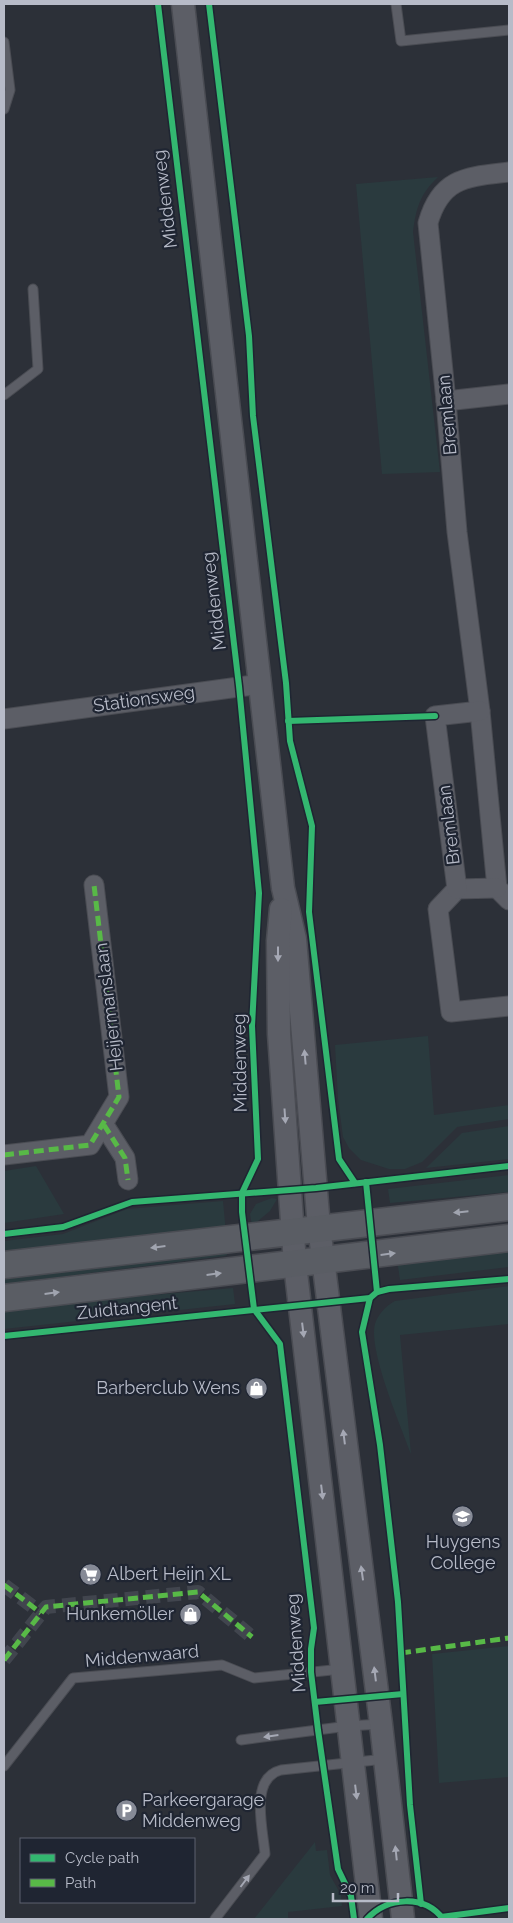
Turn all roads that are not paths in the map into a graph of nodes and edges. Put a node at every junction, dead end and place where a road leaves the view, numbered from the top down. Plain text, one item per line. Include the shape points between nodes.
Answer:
1 (183, 4) edge
2 (396, 4) edge
3 (509, 30) edge
4 (4, 42) edge
5 (4, 109) edge
6 (509, 172) edge
7 (33, 289) dead end
8 (509, 394) edge
9 (4, 395) edge
10 (446, 401) junction
11 (261, 684) junction
12 (480, 712) junction
13 (4, 719) edge
14 (94, 885) dead end
15 (282, 888) junction
16 (456, 889) junction
17 (503, 894) edge
18 (509, 1006) edge
19 (104, 1125) junction
20 (4, 1155) edge
21 (128, 1180) dead end
22 (509, 1207) edge
23 (319, 1227) junction
24 (293, 1230) junction
25 (509, 1238) edge
26 (322, 1262) junction
27 (295, 1264) junction
28 (4, 1265) edge
29 (4, 1298) edge
30 (342, 1669) junction
31 (381, 1724) junction
32 (348, 1726) junction
33 (241, 1740) dead end
34 (385, 1759) junction
35 (352, 1762) junction
36 (4, 1766) edge
37 (215, 1919) edge
38 (372, 1919) edge
39 (403, 1919) edge

1 - 11 street, Middenweg
2 - 3 lane via 400,41
4 - 5 lane via 10,90
6 - 10 street, Bremlaan via 459,180 444,191 433,206 428,223
7 - 9 lane via 38,369
8 - 10 street
10 - 12 street, Bremlaan via 457,532
11 - 13 street, Stationsweg
11 - 15 street, Middenweg
12 - 16 street, Bremlaan via 436,716
12 - 17 street, Bremlaan
14 - 19 street, Heijermanslaan via 119,1097
23 -> 15 street, Middenweg via 295,939
15 -> 24 street, Middenweg via 278,940 279,1034
16 - 17 street, Bremlaan
16 - 18 street, Bremlaan via 438,909 450,1012
19 - 20 street, Heijermanslaan via 90,1145
19 - 21 street via 125,1158
22 -> 23 main road
23 - 24 main road
23 - 26 street, Middenweg
24 - 27 street, Middenweg
24 -> 28 main road
26 -> 25 main road, Zuidtangent
26 - 27 main road, Zuidtangent
31 -> 26 street, Middenweg
29 -> 27 main road, Zuidtangent
27 -> 30 street, Middenweg
30 - 32 street, Middenweg
30 - 36 lane, Middenwaard via 254,1678 222,1665 73,1678
31 - 32 lane
31 - 34 street, Middenweg
32 -> 33 lane
32 - 35 street, Middenweg
34 - 35 lane
39 -> 34 street, Middenweg
37 -> 35 lane via 265,1854 261,1795 267,1777 282,1770
35 -> 38 street, Middenweg

